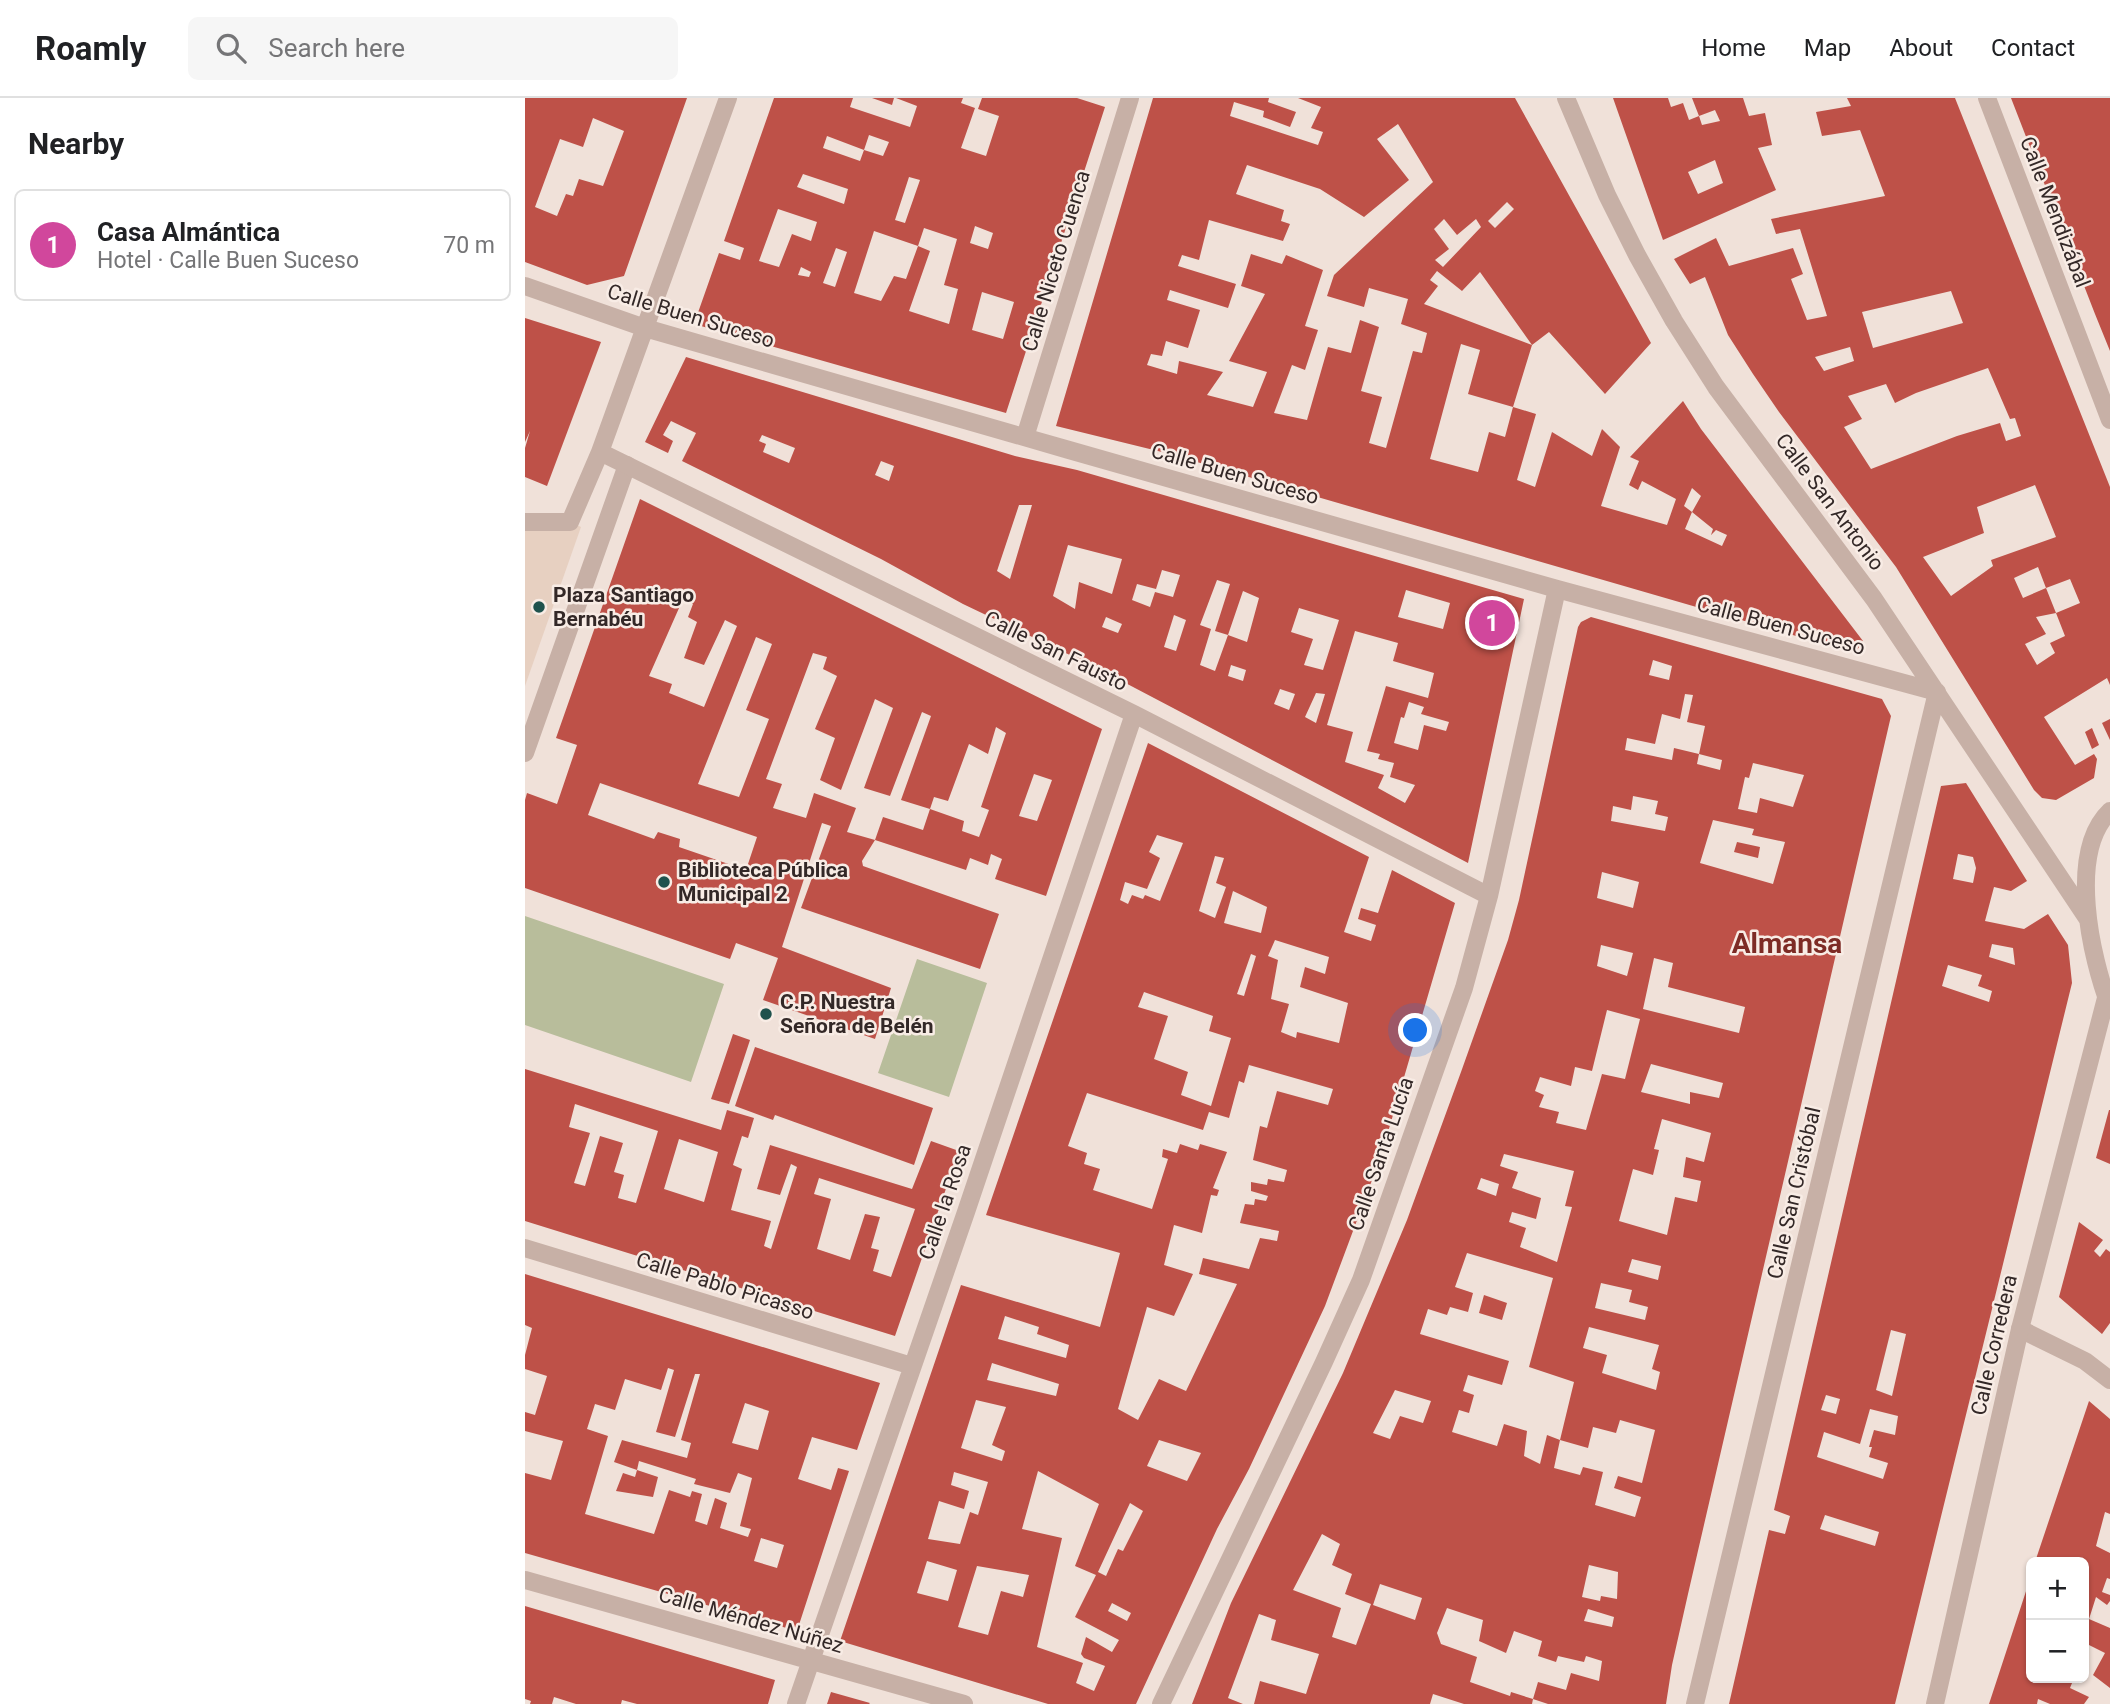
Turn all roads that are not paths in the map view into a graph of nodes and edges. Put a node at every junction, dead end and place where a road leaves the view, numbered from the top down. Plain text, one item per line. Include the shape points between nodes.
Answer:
1 (728, 98) edge
2 (1130, 98) edge
3 (1566, 98) edge
4 (1987, 98) edge
5 (525, 286) edge
6 (645, 328) junction
7 (2110, 420) edge
8 (1025, 437) junction
9 (600, 452) junction
10 (627, 465) junction
11 (525, 523) edge
12 (1557, 589) junction
13 (1937, 692) junction
14 (1133, 714) junction
15 (525, 753) edge
16 (2110, 811) edge
17 (1489, 896) junction
18 (2087, 918) junction
19 (2108, 1003) edge
20 (525, 1248) edge
21 (2020, 1329) junction
22 (912, 1366) junction
23 (2110, 1380) edge
24 (525, 1580) edge
25 (810, 1660) junction
26 (796, 1704) edge
27 (964, 1704) edge
28 (1161, 1704) edge
29 (1695, 1704) edge
30 (1935, 1704) edge

1 - 6 street
2 - 8 street, Calle Niceto Cuenca
3 - 13 street, Calle San Antonio via 1607,195 1674,321 1716,387 1874,598
4 - 7 street, Calle Mendizábal
5 - 6 street, Calle Buen Suceso
6 - 8 street, Calle Buen Suceso
6 - 9 street
8 - 12 street, Calle Buen Suceso
9 - 10 street, Calle San Fausto
9 - 11 street via 570,522
10 - 14 street, Calle San Fausto
10 - 15 street
12 - 13 street, Calle Buen Suceso
12 - 17 street, Calle Santa Lucía
13 - 18 street, Calle San Antonio
13 - 29 street, Calle San Cristóbal
14 - 17 street, Calle San Fausto
14 - 22 street, Calle la Rosa
16 - 18 street via 2096,830 2088,856
17 - 28 street, Calle Santa Lucía via 1464,988 1361,1280
18 - 19 street
19 - 21 street, Calle Corredera
20 - 22 street, Calle Pablo Picasso
21 - 23 street via 2075,1356
21 - 30 street, Calle Corredera
22 - 25 street, Calle la Rosa
24 - 25 street, Calle Méndez Núñez
25 - 26 street, Calle la Rosa
25 - 27 street, Calle Méndez Núñez

